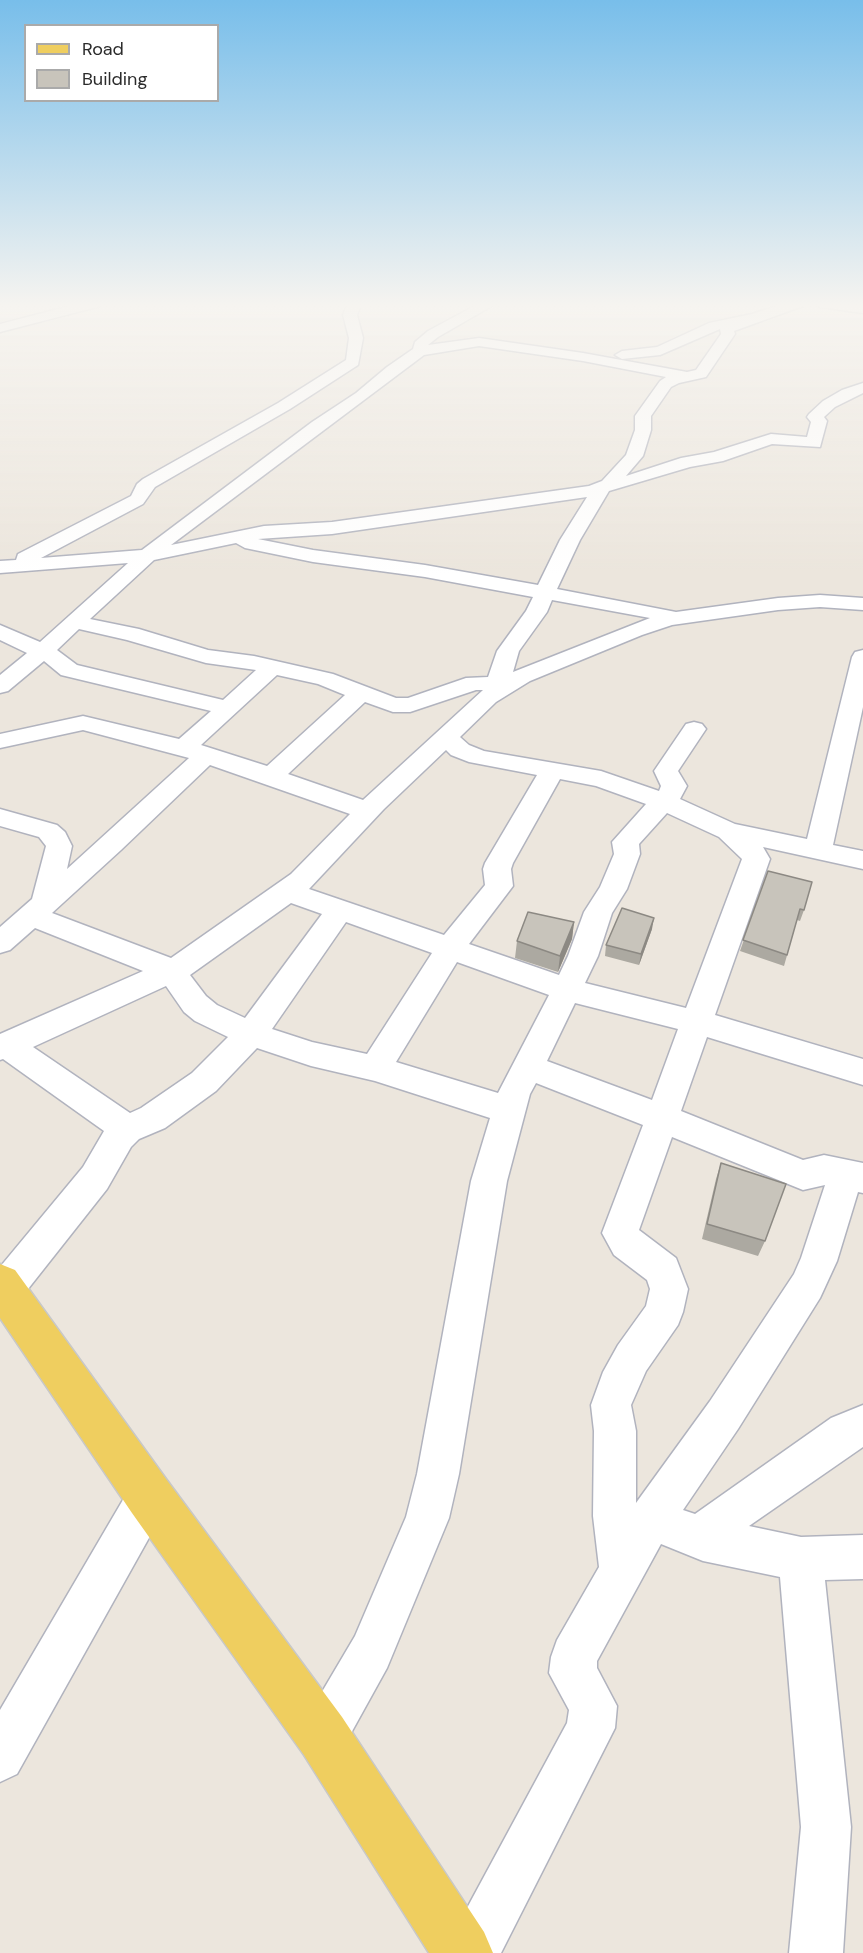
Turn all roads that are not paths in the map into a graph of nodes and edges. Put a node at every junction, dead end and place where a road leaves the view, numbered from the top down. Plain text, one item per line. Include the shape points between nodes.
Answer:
1 (303, 394) edge
2 (364, 394) edge
3 (658, 394) edge
4 (847, 394) edge
5 (605, 486) junction
6 (234, 539) junction
7 (148, 555) junction
8 (4, 566) edge
9 (863, 591) edge
10 (546, 594) junction
11 (820, 601) junction
12 (863, 604) edge
13 (679, 617) junction
14 (74, 622) junction
15 (0, 631) edge
16 (43, 651) junction
17 (863, 657) edge
18 (272, 667) junction
19 (501, 684) junction
20 (0, 686) edge
21 (361, 693) junction
22 (228, 708) junction
23 (694, 729) dead end
24 (445, 736) junction
25 (0, 741) edge
26 (195, 752) junction
27 (553, 770) junction
28 (271, 776) junction
29 (665, 802) junction
30 (368, 811) junction
31 (0, 818) edge
32 (728, 831) junction
33 (818, 850) junction
34 (863, 860) edge
35 (287, 891) junction
36 (340, 909) junction
37 (38, 910) junction
38 (0, 943) edge
39 (450, 948) junction
40 (171, 970) junction
41 (566, 989) junction
42 (697, 1022) junction
43 (251, 1034) junction
44 (3, 1046) edge
45 (527, 1067) junction
46 (375, 1068) junction
47 (863, 1072) edge
48 (509, 1110) junction
49 (663, 1118) junction
50 (128, 1129) junction
51 (854, 1176) edge
52 (2, 1289) edge
53 (863, 1426) edge
54 (149, 1496) junction
55 (651, 1519) junction
56 (703, 1539) junction
57 (863, 1557) edge
58 (801, 1558) junction
59 (622, 1570) junction
60 (323, 1736) junction
61 (0, 1757) edge
62 (463, 1953) edge
63 (472, 1953) edge
64 (816, 1953) edge

1 - 8 street via 148,483 137,500 105,514 64,540
2 - 7 street via 222,496
3 - 5 street via 643,416 643,430 634,456
4 - 5 street via 815,417 819,421 814,443 771,439
5 - 6 street via 579,494 340,527 264,532
5 - 10 street via 570,540
6 - 7 street
6 - 10 street
7 - 8 street
7 - 14 street
9 - 11 street
10 - 13 street
10 - 19 street via 508,651
11 - 12 street
11 - 13 street
13 - 19 street via 634,630
14 - 16 street
14 - 18 street via 206,656
15 - 16 street
16 - 20 street
16 - 22 street via 69,670
17 - 33 street
18 - 21 street via 325,679
18 - 22 street
19 - 21 street via 474,682 400,706
19 - 24 street
21 - 28 street
22 - 26 street
23 - 29 street via 666,771 674,786
24 - 27 street via 460,750 478,757
24 - 30 street
25 - 26 street via 83,723
26 - 28 street
26 - 37 street
27 - 29 street via 601,779
27 - 39 street via 499,863 499,886
28 - 30 street
29 - 32 street
29 - 41 street via 625,843 625,860
30 - 35 street
31 - 37 street via 48,831 56,838 58,846
32 - 33 street
32 - 42 street via 756,859
33 - 34 street
35 - 36 street
35 - 40 street via 201,954
36 - 39 street
36 - 43 street
37 - 38 street
37 - 40 street
39 - 41 street
39 - 46 street
40 - 43 street via 206,1013
40 - 44 street
41 - 42 street
41 - 45 street
42 - 47 street
42 - 49 street
43 - 46 street via 311,1054
43 - 50 street via 204,1082 153,1118
44 - 50 street
45 - 48 street
45 - 49 street
46 - 48 street
48 - 60 street via 489,1181 427,1518 371,1652
49 - 51 street via 803,1175 824,1170
49 - 59 street via 620,1233 627,1243 663,1269 669,1289 664,1312 632,1358 611,1405 615,1431 615,1516
50 - 52 street via 108,1153 95,1178
51 - 55 street via 807,1286
52 - 54 main road
53 - 56 street via 846,1433 721,1520
54 - 60 main road
54 - 61 street
55 - 56 street
55 - 59 street
56 - 58 street
57 - 58 street
58 - 64 street via 826,1827
59 - 63 street via 574,1657 573,1673 593,1706 591,1728
60 - 62 main road

